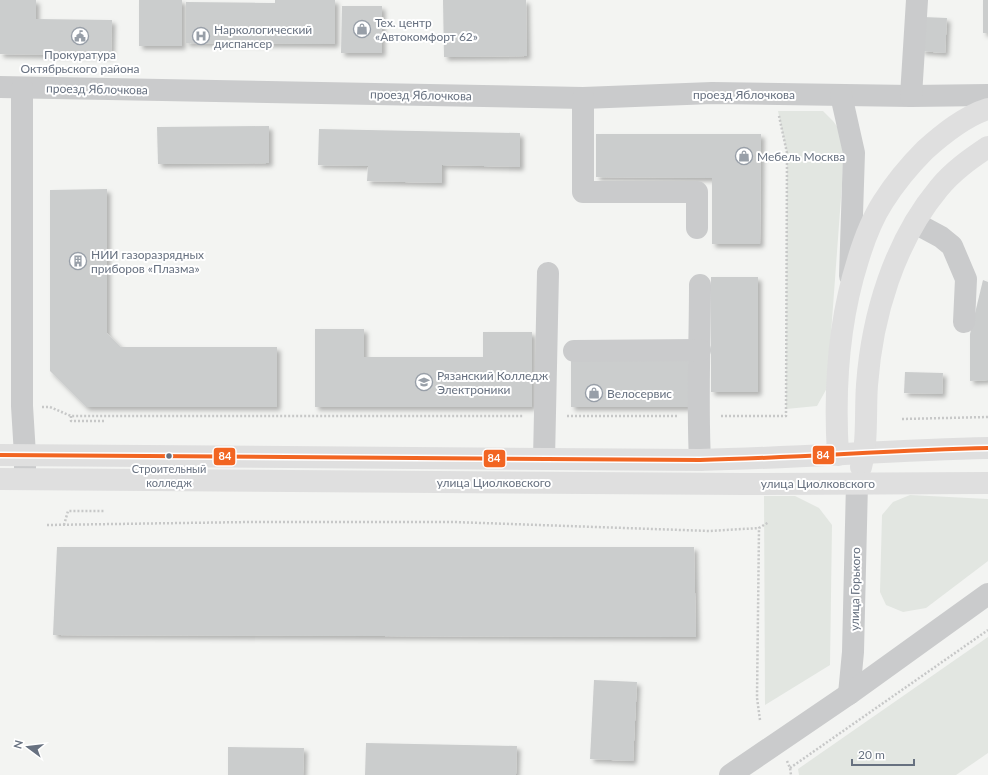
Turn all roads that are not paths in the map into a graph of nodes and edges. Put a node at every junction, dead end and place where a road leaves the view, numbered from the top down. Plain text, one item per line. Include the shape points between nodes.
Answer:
1 (917, 0) edge
2 (0, 87) edge
3 (22, 88) junction
4 (841, 95) junction
5 (988, 95) edge
6 (911, 96) junction
7 (583, 98) junction
8 (988, 109) edge
9 (988, 147) edge
10 (915, 222) junction
11 (697, 228) dead end
12 (548, 273) dead end
13 (700, 285) dead end
14 (850, 285) junction
15 (964, 322) dead end
16 (700, 350) junction
17 (574, 351) dead end
18 (988, 448) edge
19 (864, 453) junction
20 (0, 455) edge
21 (25, 455) junction
22 (838, 455) junction
23 (544, 459) junction
24 (700, 460) junction
25 (0, 479) edge
26 (25, 479) junction
27 (857, 483) junction
28 (988, 483) edge
29 (988, 594) edge
30 (849, 694) junction
31 (730, 775) edge

1 - 6 street
2 - 3 street, проезд Яблочкова
3 - 7 street, проезд Яблочкова
3 - 21 street via 22,406
4 - 6 street, проезд Яблочкова
4 - 7 street, проезд Яблочкова via 712,93
4 - 14 street via 854,153
5 - 6 street, проезд Яблочкова
7 - 11 street via 583,192 697,192
8 - 14 main road via 977,112 940,136 908,168 882,203 865,238
9 - 10 main road via 964,163 939,188
10 - 15 street via 952,246 966,279
10 - 19 main road via 896,259 872,340
12 - 23 street
13 - 16 street
14 - 22 main road via 836,387
16 - 17 street
16 - 24 street
18 - 19 main road, улица Циолковского
19 - 22 main road, улица Циолковского
19 - 27 main road
20 - 21 main road, улица Циолковского
21 - 23 main road, улица Циолковского
21 - 26 street
22 - 24 main road, улица Циолковского
22 - 27 main road
23 - 24 main road, улица Циолковского
25 - 26 main road, улица Циолковского
26 - 27 main road, улица Циолковского
27 - 28 main road, улица Циолковского
27 - 30 street, улица Горького via 854,652
29 - 30 street
30 - 31 street

